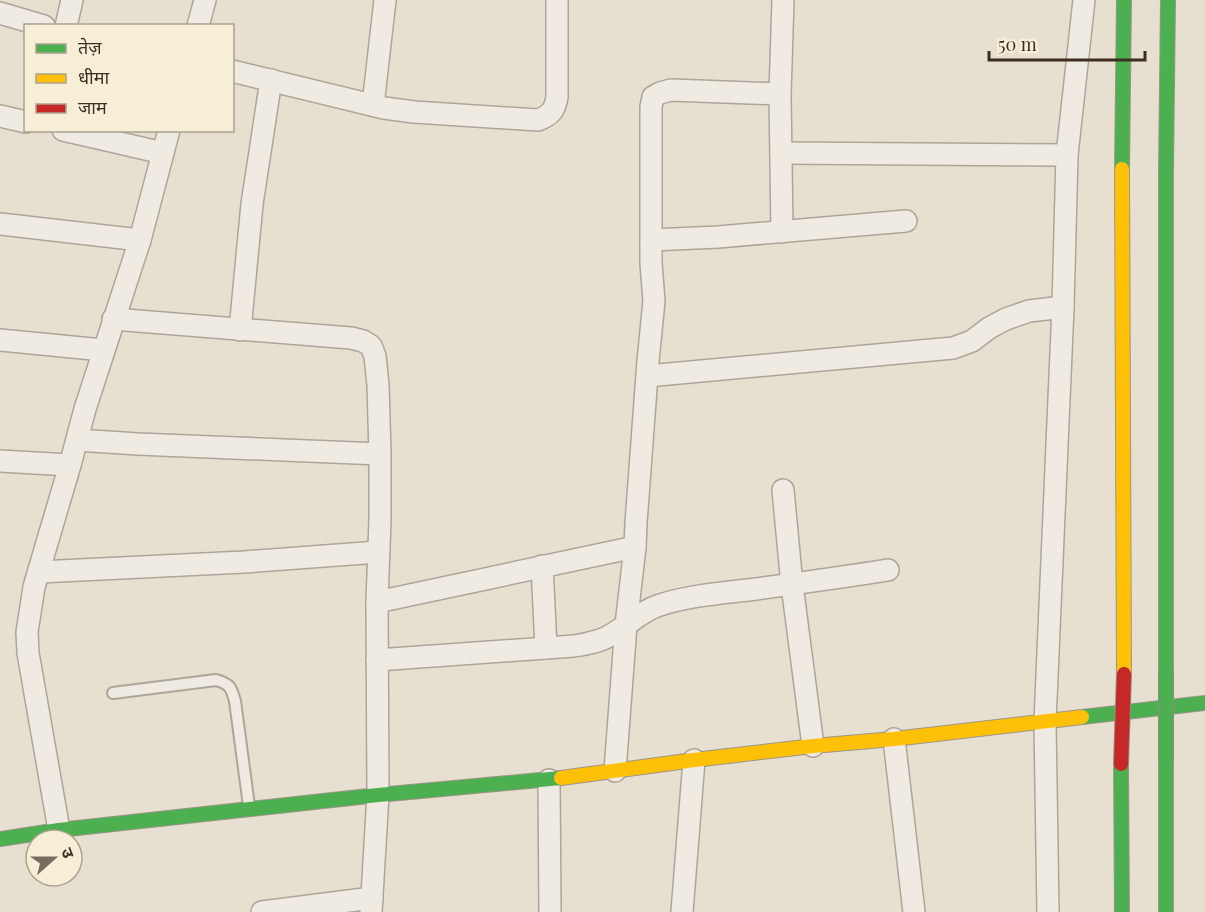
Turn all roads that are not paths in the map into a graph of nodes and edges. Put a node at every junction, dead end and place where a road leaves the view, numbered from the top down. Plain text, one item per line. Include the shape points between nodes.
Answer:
1 (72, 0) edge
2 (205, 0) edge
3 (385, 0) edge
4 (557, 0) edge
5 (777, 0) edge
6 (783, 0) edge
7 (1084, 0) edge
8 (1124, 0) edge
9 (1168, 0) edge
10 (0, 13) edge
11 (38, 24) edge
12 (66, 24) edge
13 (199, 24) edge
14 (234, 71) edge
15 (272, 80) junction
16 (780, 94) junction
17 (373, 105) junction
18 (0, 116) edge
19 (24, 122) edge
20 (72, 132) edge
21 (169, 132) edge
22 (164, 153) junction
23 (781, 153) junction
24 (1067, 155) junction
25 (906, 221) dead end
26 (0, 224) edge
27 (782, 232) junction
28 (140, 240) junction
29 (651, 240) junction
30 (1063, 307) junction
31 (113, 319) junction
32 (240, 330) junction
33 (0, 340) edge
34 (103, 350) junction
35 (647, 376) junction
36 (76, 440) junction
37 (380, 454) junction
38 (0, 461) edge
39 (70, 465) junction
40 (783, 490) dead end
41 (635, 547) junction
42 (378, 552) junction
43 (542, 566) junction
44 (888, 570) dead end
45 (39, 572) junction
46 (792, 585) junction
47 (377, 602) junction
48 (626, 625) junction
49 (546, 648) junction
50 (376, 660) junction
51 (113, 693) dead end
52 (1205, 704) edge
53 (1045, 722) junction
54 (894, 739) junction
55 (813, 746) junction
56 (694, 760) junction
57 (615, 771) junction
58 (549, 780) junction
59 (378, 795) junction
60 (249, 809) junction
61 (59, 828) edge
62 (77, 828) edge
63 (24, 835) edge
64 (0, 839) edge
65 (371, 905) edge
66 (262, 912) edge
67 (550, 912) edge
68 (682, 912) edge
69 (914, 912) edge
70 (1048, 912) edge
71 (1122, 912) edge
72 (1166, 912) edge

1 - 12 street
2 - 13 street
3 - 17 street
4 - 17 street via 557,97 555,109 548,116 518,119 414,112
5 - 6 street
6 - 16 street
7 - 24 street
8 - 71 main road, bridge
9 - 72 main road, bridge
10 - 11 street
14 - 15 street
15 - 17 street
15 - 32 street via 252,204
16 - 23 street
16 - 29 street via 671,90 653,97
18 - 19 street
20 - 22 street
21 - 22 street
22 - 28 street
23 - 24 street
23 - 27 street
24 - 30 street
25 - 27 street
26 - 28 street
27 - 29 street
28 - 31 street
29 - 35 street via 654,301
30 - 35 street via 1006,318 953,348
30 - 53 street
31 - 32 street
31 - 34 street
32 - 37 street via 351,338 370,346 377,375
33 - 34 street
34 - 36 street
35 - 41 street
36 - 37 street
36 - 39 street
37 - 42 street
38 - 39 street
39 - 45 street
40 - 46 street
41 - 43 street
41 - 48 street
42 - 45 street
42 - 47 street
43 - 47 street
43 - 49 street
44 - 46 street
45 - 61 street via 29,615 28,653
46 - 48 street via 682,599 658,605
46 - 55 street
47 - 50 street
48 - 49 street via 590,643
48 - 57 street
49 - 50 street
50 - 59 street
51 - 60 lane via 226,682 235,701
52 - 53 main road
53 - 54 main road
53 - 70 street
54 - 55 main road
54 - 69 street
55 - 56 main road
56 - 57 main road
56 - 68 street
57 - 58 main road
58 - 59 main road
58 - 67 street
59 - 60 main road
59 - 65 street
60 - 62 main road
63 - 64 main road
65 - 66 street

